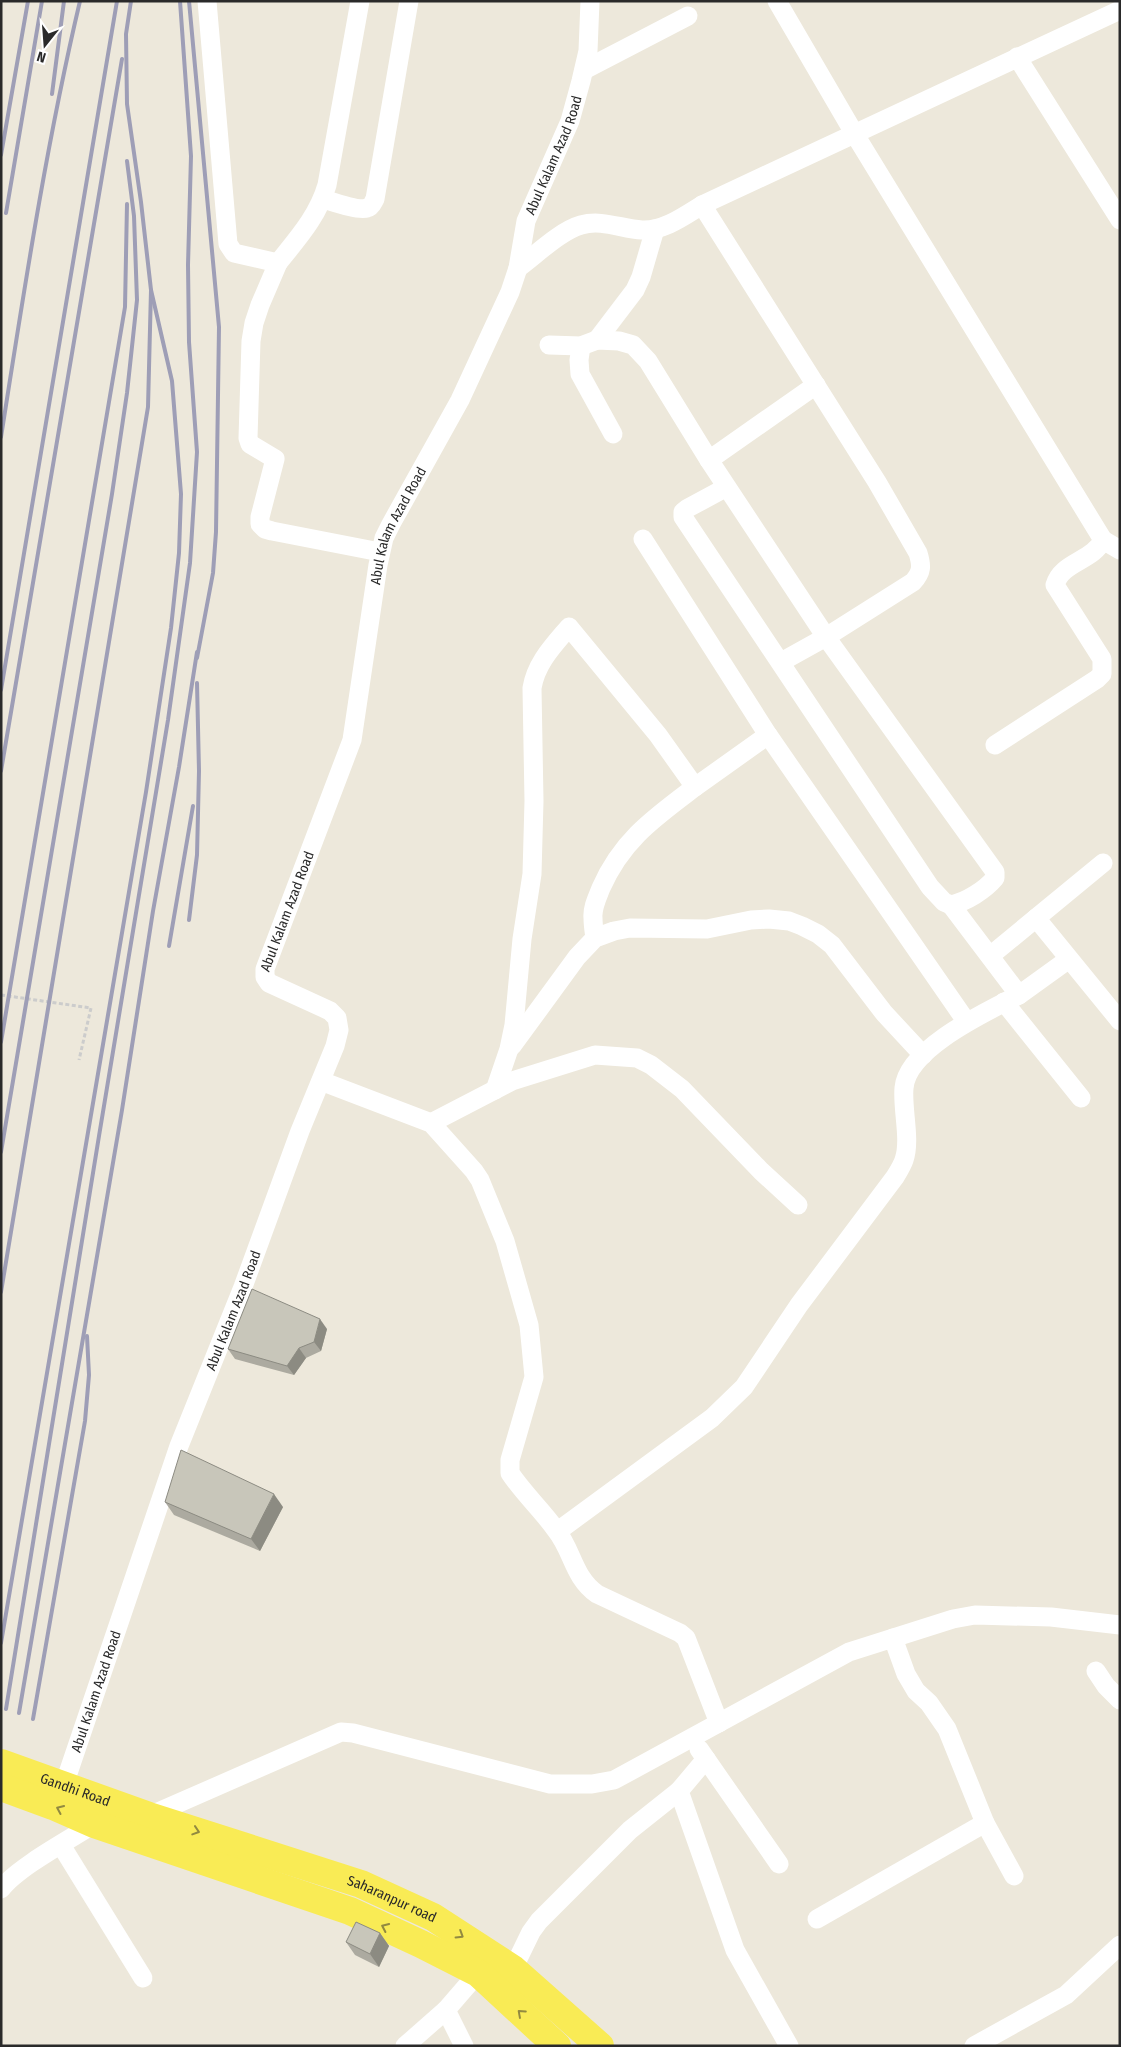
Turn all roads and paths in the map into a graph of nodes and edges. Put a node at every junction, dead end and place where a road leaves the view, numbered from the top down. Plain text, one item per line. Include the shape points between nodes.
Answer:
1 (207, 1) edge
2 (360, 1) edge
3 (409, 1) edge
4 (590, 1) edge
5 (777, 1) edge
6 (1120, 10) edge
7 (688, 16) dead end
8 (1017, 57) junction
9 (584, 70) junction
10 (854, 133) junction
11 (323, 199) junction
12 (702, 205) junction
13 (1120, 220) edge
14 (655, 229) junction
15 (278, 263) junction
16 (518, 268) junction
17 (589, 343) junction
18 (549, 345) dead end
19 (816, 385) junction
20 (613, 434) dead end
21 (709, 460) junction
22 (727, 487) junction
23 (643, 539) dead end
24 (1103, 540) junction
25 (1120, 550) edge
26 (380, 552) junction
27 (826, 637) junction
28 (781, 662) junction
29 (768, 735) junction
30 (995, 745) dead end
31 (695, 787) junction
32 (1103, 863) dead end
33 (951, 905) junction
34 (1036, 918) junction
35 (595, 938) junction
36 (990, 956) junction
37 (1069, 960) junction
38 (1, 996) edge
39 (1012, 999) junction
40 (966, 1021) junction
41 (1120, 1021) edge
42 (509, 1049) junction
43 (923, 1055) junction
44 (79, 1060) dead end
45 (321, 1081) junction
46 (495, 1090) junction
47 (1081, 1098) dead end
48 (431, 1123) junction
49 (798, 1204) dead end
50 (558, 1531) junction
51 (1120, 1626) edge
52 (892, 1638) junction
53 (1096, 1671) dead end
54 (1120, 1700) edge
55 (719, 1723) junction
56 (691, 1738) junction
57 (706, 1759) junction
58 (1, 1763) edge
59 (64, 1785) junction
60 (1, 1787) edge
61 (679, 1792) junction
62 (985, 1823) junction
63 (94, 1824) junction
64 (144, 1827) junction
65 (61, 1845) junction
66 (779, 1864) dead end
67 (1014, 1876) dead end
68 (3, 1885) edge
69 (817, 1919) dead end
70 (1120, 1945) edge
71 (513, 1969) junction
72 (478, 1973) junction
73 (143, 1978) dead end
74 (446, 2010) junction
75 (405, 2046) edge
76 (464, 2046) edge
77 (557, 2046) edge
78 (600, 2046) edge
79 (789, 2046) edge
80 (974, 2046) edge

1 - 15 street via 228,244 234,253
2 - 11 street
3 - 11 street via 372,206 360,208
4 - 9 street, Abul Kalam Azad Road
5 - 10 street
6 - 8 street
7 - 9 street
8 - 10 street
8 - 13 street
9 - 16 street, Abul Kalam Azad Road via 570,121 526,221
10 - 12 street
10 - 24 street
11 - 15 street via 309,226
12 - 14 street
12 - 19 street
14 - 16 street via 582,224 568,230
14 - 17 street via 635,290
15 - 26 street via 260,305 251,341 248,438 250,444 274,459 260,524 272,531
16 - 26 street, Abul Kalam Azad Road via 475,371 390,524
17 - 18 street
17 - 20 street via 578,360 580,374
17 - 21 street via 619,341 633,345 648,361
19 - 21 street
19 - 27 street via 877,482 918,553 922,566 913,582
21 - 22 street
22 - 27 street
22 - 28 street via 688,508 682,517
23 - 29 street
24 - 25 street
24 - 30 street via 1093,553 1063,572 1055,585 1102,659 1102,674
26 - 45 street, Abul Kalam Azad Road via 352,740 265,969 269,984 330,1011 337,1018 337,1038
27 - 28 street
27 - 33 street via 995,872 992,882
28 - 33 street via 902,847 938,897
29 - 31 street
29 - 40 street
31 - 35 street via 645,825 619,856 597,898 592,917
31 - 42 street via 658,736 568,627 544,657 534,675 532,688 532,874
32 - 34 street
33 - 36 street
34 - 36 street
34 - 37 street
35 - 42 street via 577,957
35 - 43 street via 630,928 707,929 751,920 789,921 832,944 884,1013
36 - 39 street
37 - 39 street
37 - 41 street
38 - 44 path via 90,1008
39 - 40 street
39 - 47 street
40 - 43 street
42 - 46 street
43 - 50 street via 909,1070 905,1082 906,1145 904,1159 895,1177 799,1305 744,1387 712,1418
45 - 48 street
45 - 59 street, Abul Kalam Azad Road via 179,1446
46 - 48 street
46 - 49 street via 512,1081 595,1055 638,1058 682,1090
48 - 50 street via 474,1171 505,1241 529,1325 534,1377 510,1460 510,1473
50 - 55 street via 588,1587 680,1632 686,1638
51 - 52 street via 1051,1617 975,1615
52 - 55 street via 849,1652
52 - 62 street via 916,1691 947,1729
53 - 54 street
55 - 56 street
56 - 57 street
56 - 64 street via 614,1780 592,1784 550,1784 341,1732
57 - 61 street
57 - 66 street
58 - 59 main road, Gandhi Road
59 - 64 main road, Gandhi Road
63 -> 60 main road, Gandhi Road
61 - 71 street via 630,1830 539,1921
61 - 79 street via 735,1950
62 - 67 street
62 - 69 street
63 - 64 main road, Gandhi Road
63 - 65 street
64 -> 71 main road, Saharanpur road via 361,1884 433,1918
72 -> 64 main road, Saharanpur road via 350,1911
65 - 68 street
65 - 73 street
70 - 80 street via 1066,1995
71 - 78 main road, Saharanpur road
72 - 74 street
77 -> 72 main road, Saharanpur road
74 - 75 street
74 - 76 street

